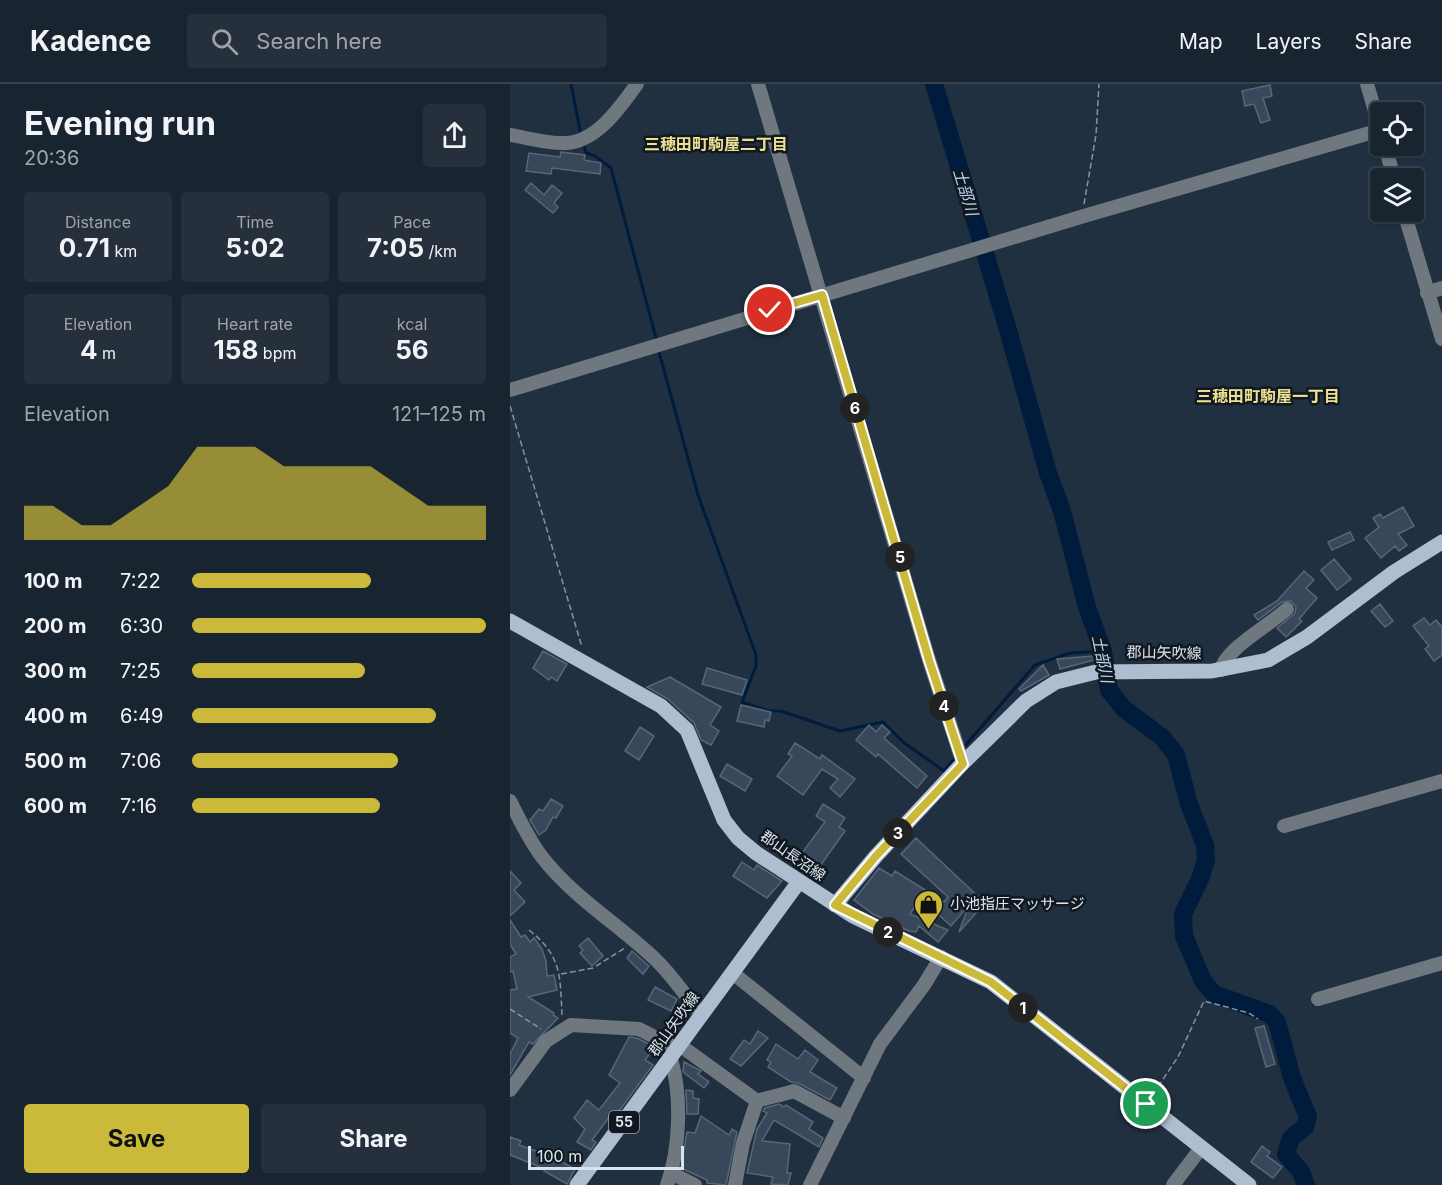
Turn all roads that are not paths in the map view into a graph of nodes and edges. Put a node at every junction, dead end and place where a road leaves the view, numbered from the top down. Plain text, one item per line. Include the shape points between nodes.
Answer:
1 (637, 84) edge
2 (758, 84) edge
3 (1367, 84) edge
4 (1372, 102) edge
5 (1370, 132) edge
6 (510, 135) edge
7 (1407, 222) edge
8 (1442, 288) edge
9 (1427, 293) junction
10 (822, 295) junction
11 (1442, 339) edge
12 (510, 390) edge
13 (1442, 542) edge
14 (1287, 609) dead end
15 (510, 621) edge
16 (1221, 670) junction
17 (963, 764) junction
18 (1442, 781) edge
19 (510, 801) edge
20 (1284, 826) dead end
21 (798, 883) junction
22 (835, 905) junction
23 (941, 957) junction
24 (1442, 963) edge
25 (734, 974) junction
26 (1318, 999) dead end
27 (702, 1015) junction
28 (677, 1051) junction
29 (864, 1078) junction
30 (510, 1090) edge
31 (757, 1101) junction
32 (844, 1118) junction
33 (1202, 1148) junction
34 (669, 1179) edge
35 (577, 1185) edge
36 (695, 1185) edge
37 (735, 1185) edge
38 (810, 1185) edge
39 (1173, 1185) edge
40 (1249, 1185) edge

1 - 6 street via 610,117 586,137 560,143
2 - 10 street
3 - 4 street
5 - 10 street
7 - 9 street
8 - 9 street
9 - 11 street
10 - 12 street
10 - 17 street
13 - 16 main road, 郡山矢吹線 via 1268,660
14 - 16 street via 1236,648
15 - 21 main road, 郡山長沼線 via 678,719 694,742 720,812 730,828 756,853
16 - 17 main road, 郡山矢吹線 via 1125,670 1071,676 1026,701
17 - 22 main road, 郡山矢吹線
18 - 20 street
19 - 27 street via 529,839 554,871 634,940 681,986
21 - 22 main road, 郡山長沼線
21 - 25 main road, 郡山矢吹線 / 55
22 - 23 main road, 郡山長沼線
23 - 29 street via 880,1044
23 - 33 main road, 郡山長沼線 via 991,982
24 - 26 street
25 - 27 main road, 郡山矢吹線 / 55
25 - 29 street
27 - 28 main road, 郡山矢吹線 / 55
28 - 30 street via 645,1031 628,1026 565,1027 552,1036
28 - 31 street
28 - 34 street
28 - 35 main road, 郡山矢吹線 / 55
29 - 32 street
31 - 32 street via 793,1091
31 - 37 street
32 - 38 street
33 - 39 street
33 - 40 main road, 郡山長沼線
34 - 36 street

